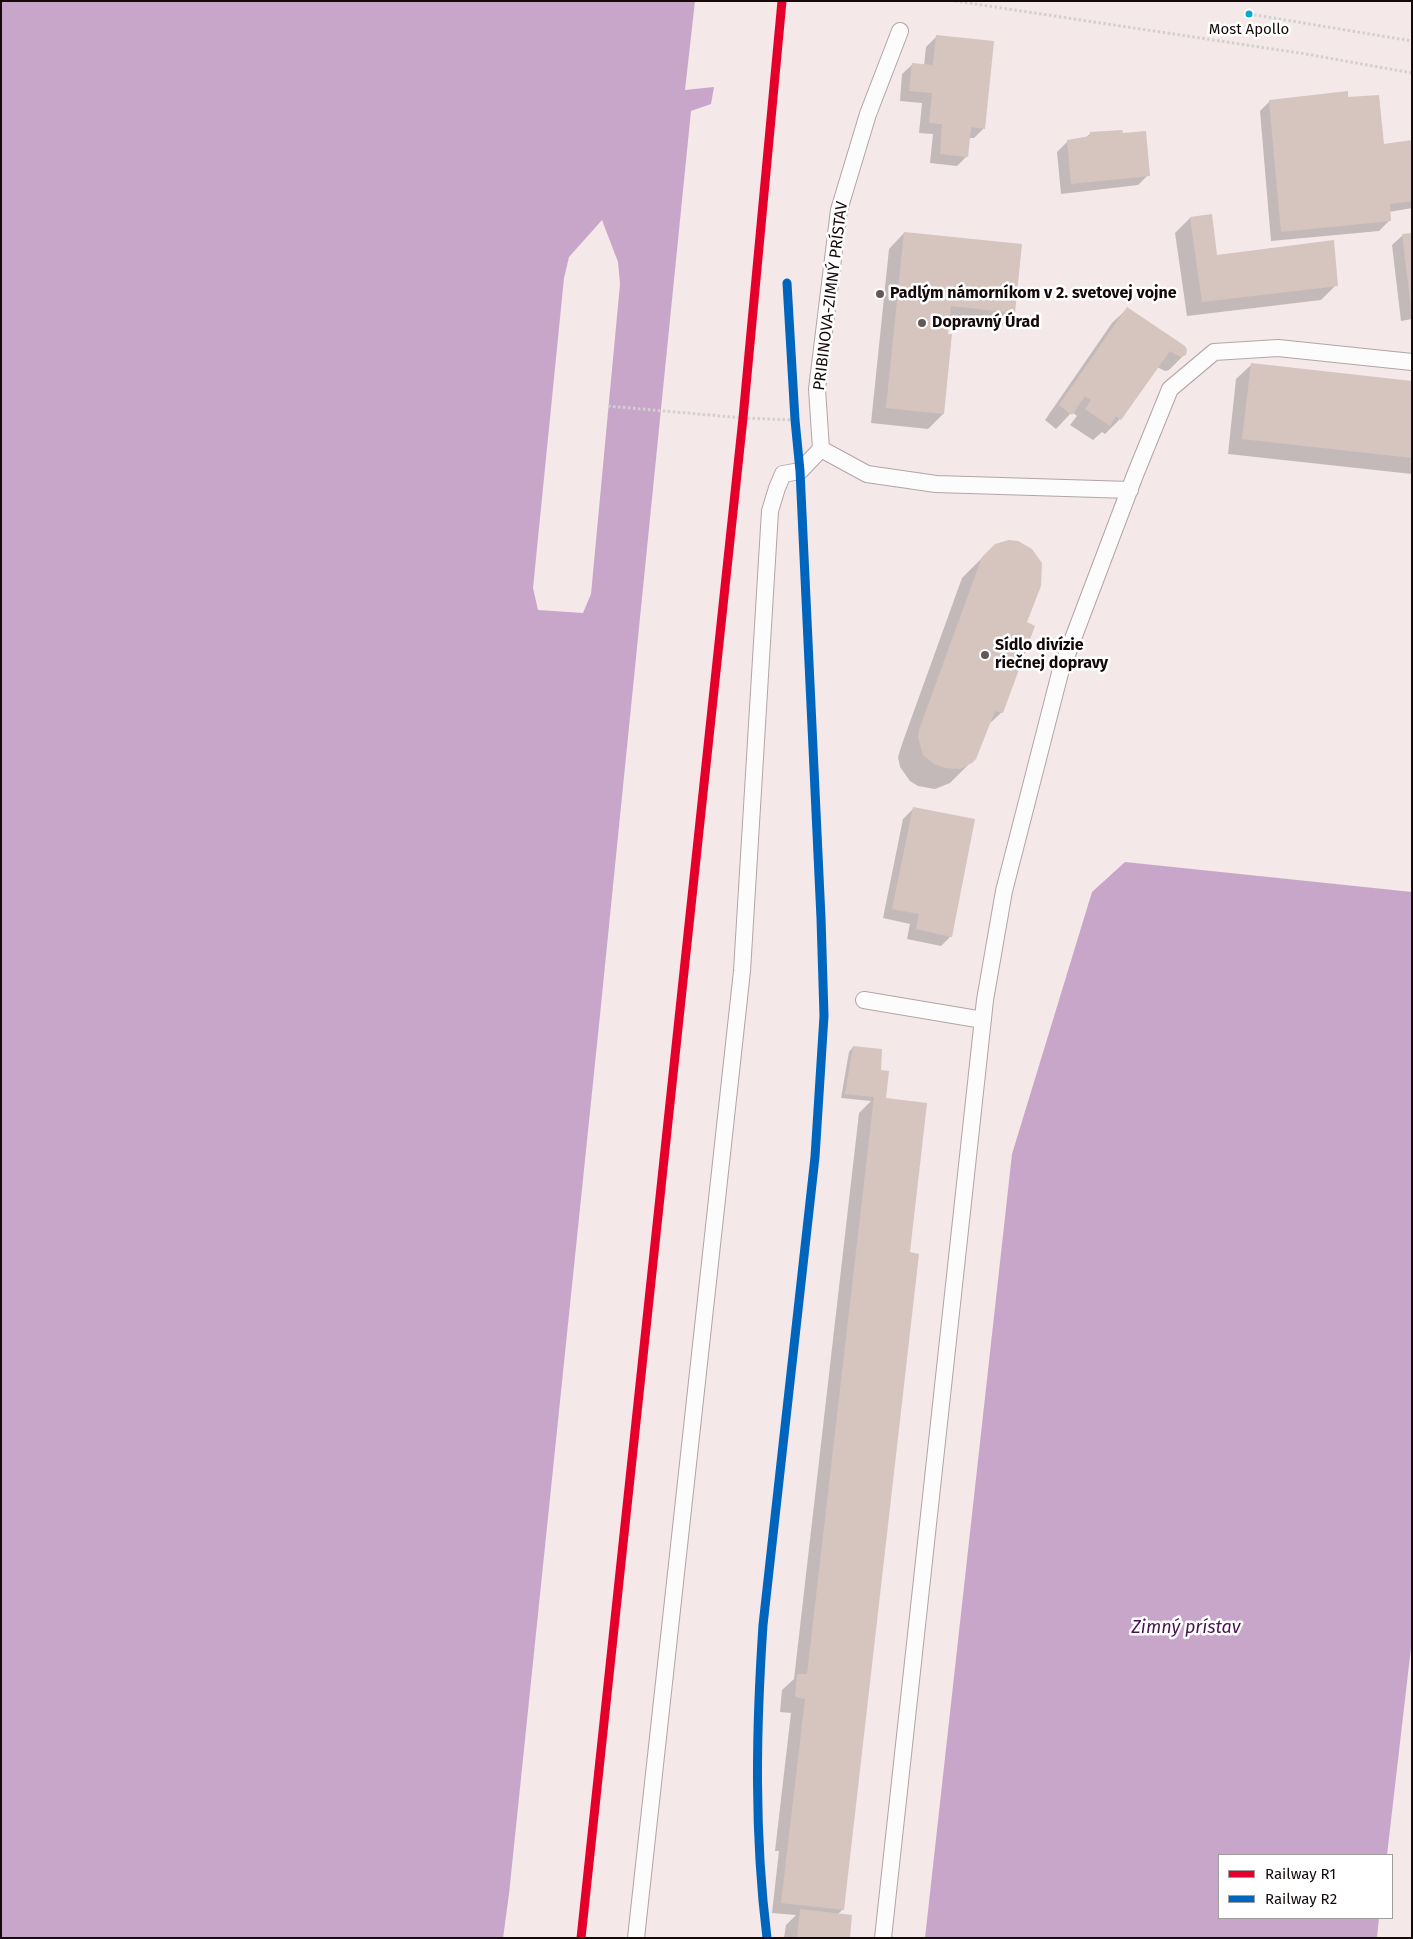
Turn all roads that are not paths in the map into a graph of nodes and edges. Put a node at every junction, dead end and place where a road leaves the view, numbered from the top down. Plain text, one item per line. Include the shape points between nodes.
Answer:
1 (900, 31) dead end
2 (1412, 362) edge
3 (821, 449) junction
4 (1130, 490) junction
5 (864, 1000) dead end
6 (983, 1020) junction
7 (636, 1938) edge
8 (883, 1938) edge

1 - 3 lane, PRIBINOVA-ZIMNÝ PRÍSTAV via 868,114 839,210 817,389
2 - 4 lane via 1278,348 1214,352 1170,389
3 - 4 lane via 867,474 936,484
3 - 7 lane via 800,470 784,474 770,511 742,971
4 - 6 lane via 1060,673 1004,892
5 - 6 lane
6 - 8 lane

